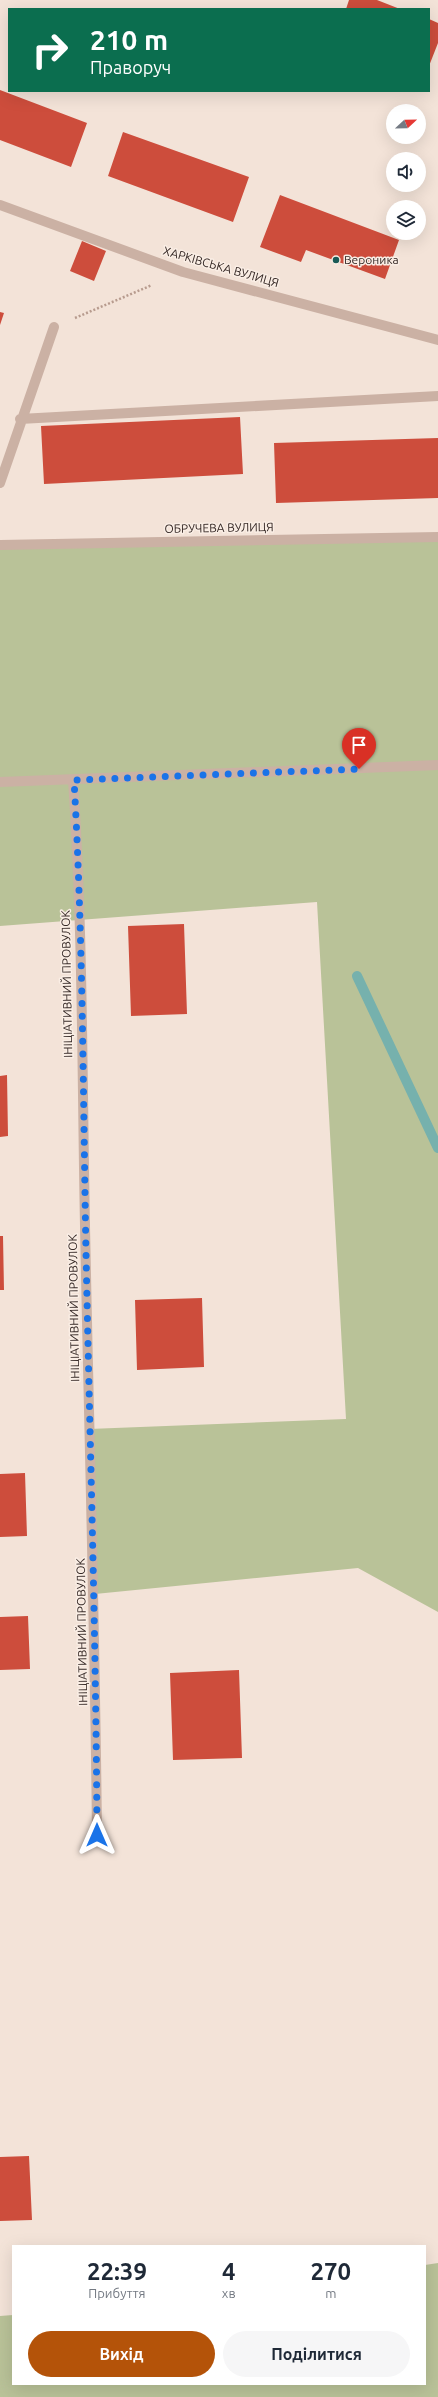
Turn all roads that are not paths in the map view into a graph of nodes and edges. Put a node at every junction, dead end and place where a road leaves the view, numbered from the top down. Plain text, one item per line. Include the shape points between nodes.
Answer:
1 (0, 205) edge
2 (54, 327) road end
3 (438, 340) edge
4 (438, 396) edge
5 (20, 419) junction
6 (0, 483) edge
7 (438, 537) edge
8 (0, 545) edge
9 (438, 765) edge
10 (74, 780) junction
11 (0, 782) edge
12 (97, 1835) dead end

1 - 3 street, ХАРКІВСЬКА ВУЛИЦЯ via 183,272
2 - 5 street
4 - 5 street
5 - 6 street
7 - 8 street, ОБРУЧЕВА ВУЛИЦЯ
9 - 10 street
10 - 11 street
10 - 12 street, ІНІЦІАТИВНИЙ ПРОВУЛОК via 95,1594

